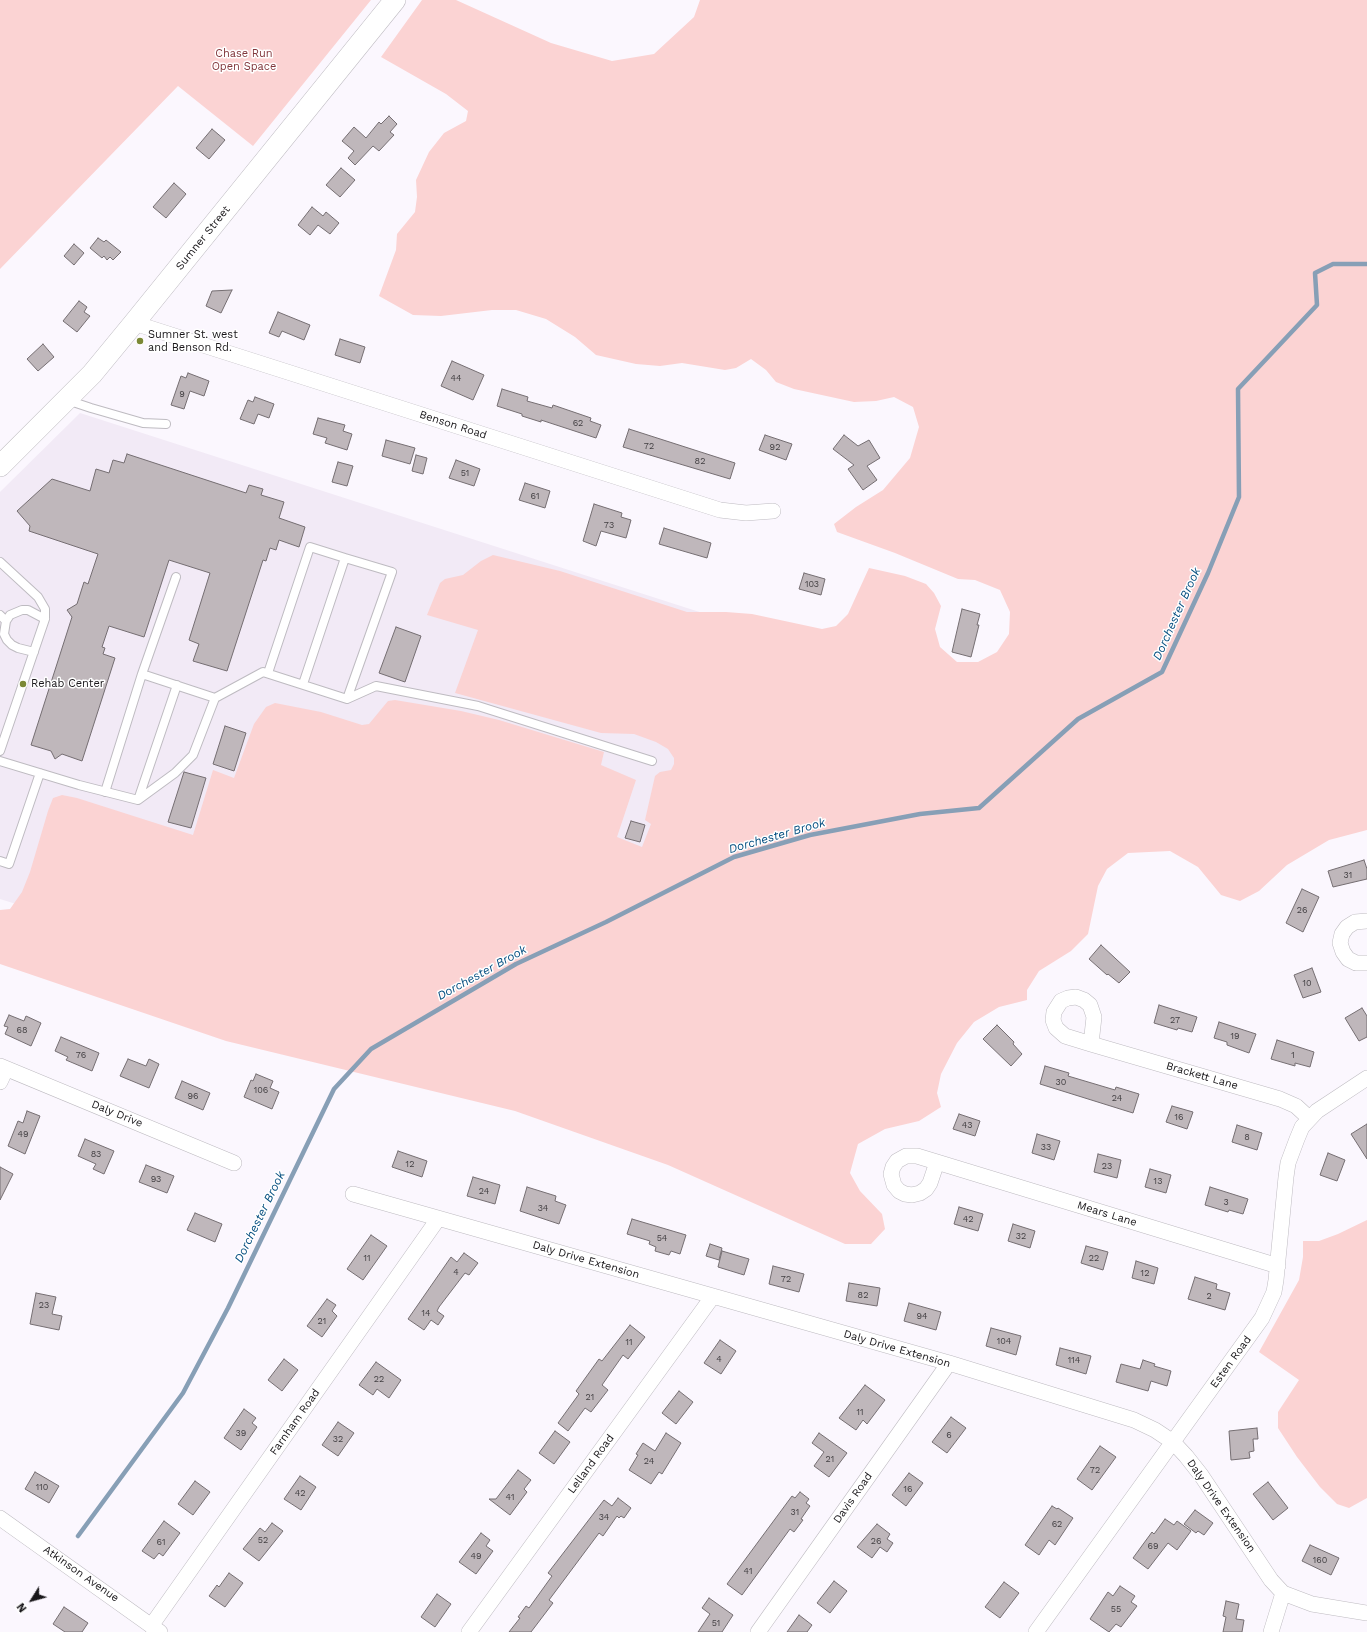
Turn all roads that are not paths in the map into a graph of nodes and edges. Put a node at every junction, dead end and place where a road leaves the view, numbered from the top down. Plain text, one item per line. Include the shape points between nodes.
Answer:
1 (395, 0) edge
2 (134, 324) junction
3 (67, 400) junction
4 (166, 424) dead end
5 (0, 466) edge
6 (773, 511) dead end
7 (345, 558) junction
8 (0, 562) edge
9 (176, 578) dead end
10 (3, 618) edge
11 (45, 619) junction
12 (34, 652) junction
13 (268, 673) junction
14 (142, 674) junction
15 (303, 684) junction
16 (177, 685) junction
17 (215, 698) junction
18 (347, 699) junction
19 (0, 751) edge
20 (0, 761) edge
21 (652, 761) dead end
22 (40, 773) junction
23 (105, 792) junction
24 (138, 800) junction
25 (0, 861) edge
26 (1367, 921) edge
27 (1367, 963) edge
28 (1090, 1044) dead end
29 (2, 1072) edge
30 (1367, 1078) edge
31 (1309, 1118) junction
32 (937, 1162) dead end
33 (234, 1163) dead end
34 (353, 1194) dead end
35 (438, 1219) junction
36 (1278, 1266) junction
37 (713, 1296) junction
38 (949, 1363) junction
39 (1172, 1442) junction
40 (0, 1518) edge
41 (1283, 1593) junction
42 (1367, 1613) edge
43 (156, 1629) edge
44 (469, 1632) edge
45 (758, 1632) edge
46 (1036, 1632) edge
47 (1271, 1632) edge

1 - 2 main road, Sumner Street
2 - 3 main road, Sumner Street
2 - 6 street, Benson Road via 720,510 740,513
3 - 4 lane via 143,423
3 - 5 main road, Sumner Street
7 - 13 lane via 310,547
7 - 15 lane
7 - 18 lane via 392,572
8 - 11 lane via 38,597 44,609
9 - 14 lane
10 - 11 lane via 28,610
10 - 12 lane via 7,640 18,648
11 - 12 lane
12 - 19 lane
13 - 15 lane
13 - 17 lane via 263,672
14 - 16 lane
14 - 23 lane
15 - 18 lane
16 - 17 lane
16 - 24 lane
17 - 24 lane via 192,755 174,773
18 - 21 lane via 376,686 478,706
20 - 22 lane
22 - 23 lane
22 - 25 lane via 9,864
23 - 24 lane
26 - 27 street via 1355,922 1347,927 1340,943 1342,952 1348,959 1356,963
28 - 31 street, Brackett Lane via 1280,1099 1296,1106
29 - 33 street, Daly Drive
30 - 31 street, Esten Road via 1327,1103
31 - 36 street, Esten Road via 1288,1163
32 - 36 street, Mears Lane
34 - 35 street, Daly Drive Extension
35 - 37 street, Daly Drive Extension
35 - 43 street, Farnham Road
36 - 39 street, Esten Road via 1274,1292 1262,1318
37 - 38 street, Daly Drive Extension
37 - 44 street, Lelland Road
38 - 39 street, Daly Drive Extension via 1134,1420
38 - 45 street, Davis Road
39 - 41 street, Daly Drive Extension via 1201,1475 1271,1580
39 - 46 street, Esten Road
40 - 43 street, Atkinson Avenue
41 - 42 street, Daly Drive Extension via 1312,1604
41 - 47 street

